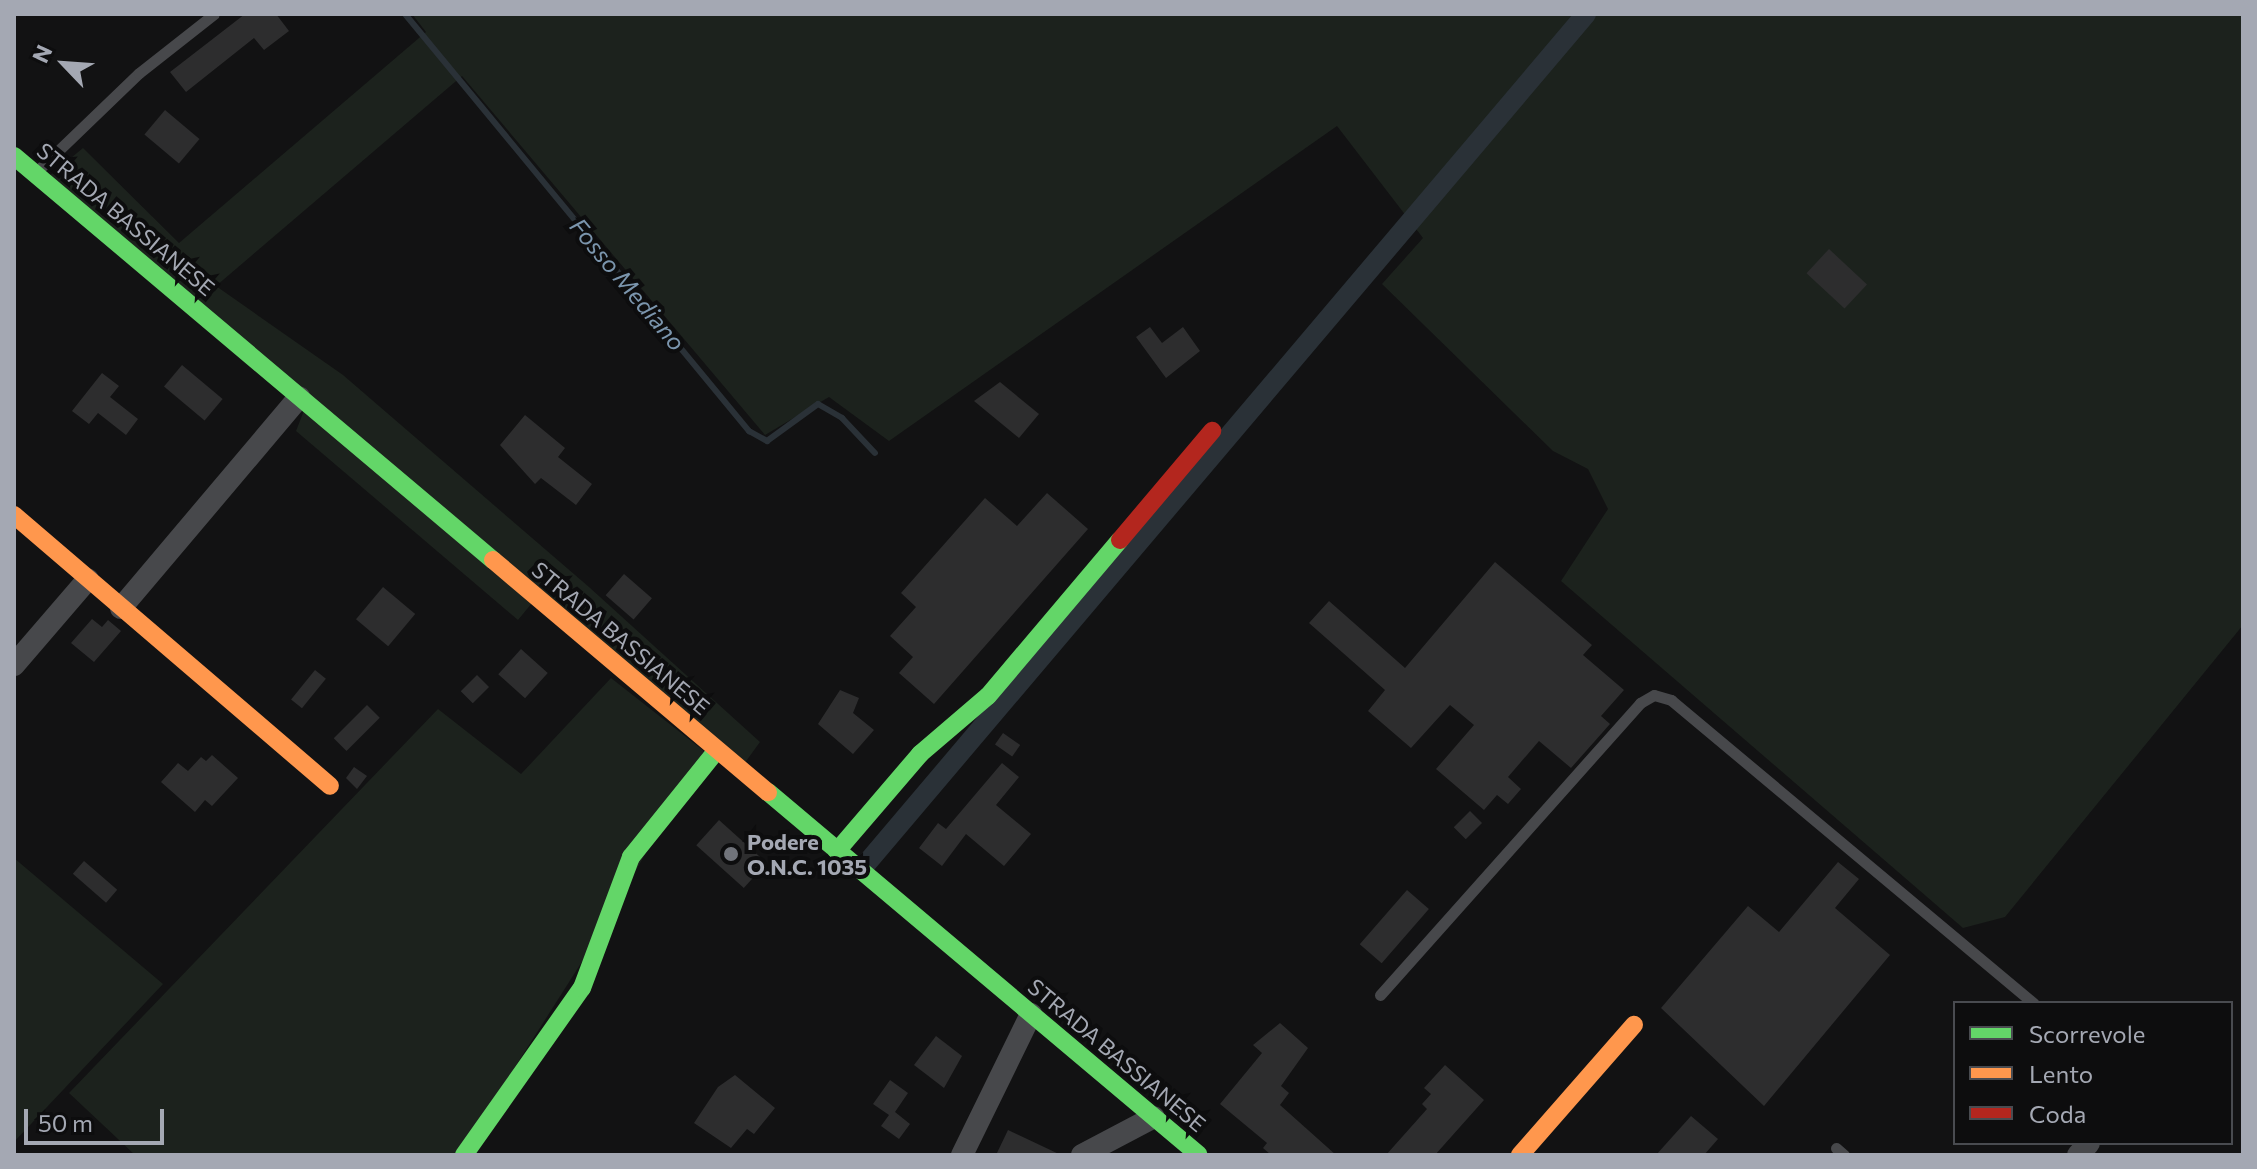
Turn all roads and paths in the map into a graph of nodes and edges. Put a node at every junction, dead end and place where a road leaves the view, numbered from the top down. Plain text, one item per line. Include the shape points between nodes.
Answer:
1 (214, 14) edge
2 (14, 156) edge
3 (34, 173) junction
4 (299, 397) junction
5 (1212, 431) dead end
6 (14, 515) edge
7 (88, 579) junction
8 (121, 608) junction
9 (14, 665) edge
10 (717, 750) junction
11 (330, 786) dead end
12 (837, 851) junction
13 (1380, 995) dead end
14 (2032, 1001) edge
15 (1031, 1014) junction
16 (1634, 1025) dead end
17 (1154, 1117) junction
18 (464, 1155) edge
19 (962, 1155) edge
20 (1082, 1155) edge
21 (1199, 1155) edge
22 (1520, 1155) edge

1 - 3 lane via 127,83
2 - 3 street, STRADA BASSIANESE
3 - 4 street, STRADA BASSIANESE
4 - 8 street
4 - 10 street, STRADA BASSIANESE
5 - 12 street via 988,696 925,748
6 - 7 street
7 - 8 street
7 - 9 street
8 - 11 street
10 - 12 street, STRADA BASSIANESE
10 - 18 street via 631,857 582,988
12 - 15 street, STRADA BASSIANESE
13 - 14 lane via 1640,703 1654,695 1671,700
15 - 17 street, STRADA BASSIANESE
15 - 19 street
16 - 22 street
17 - 20 street
17 - 21 street, STRADA BASSIANESE

